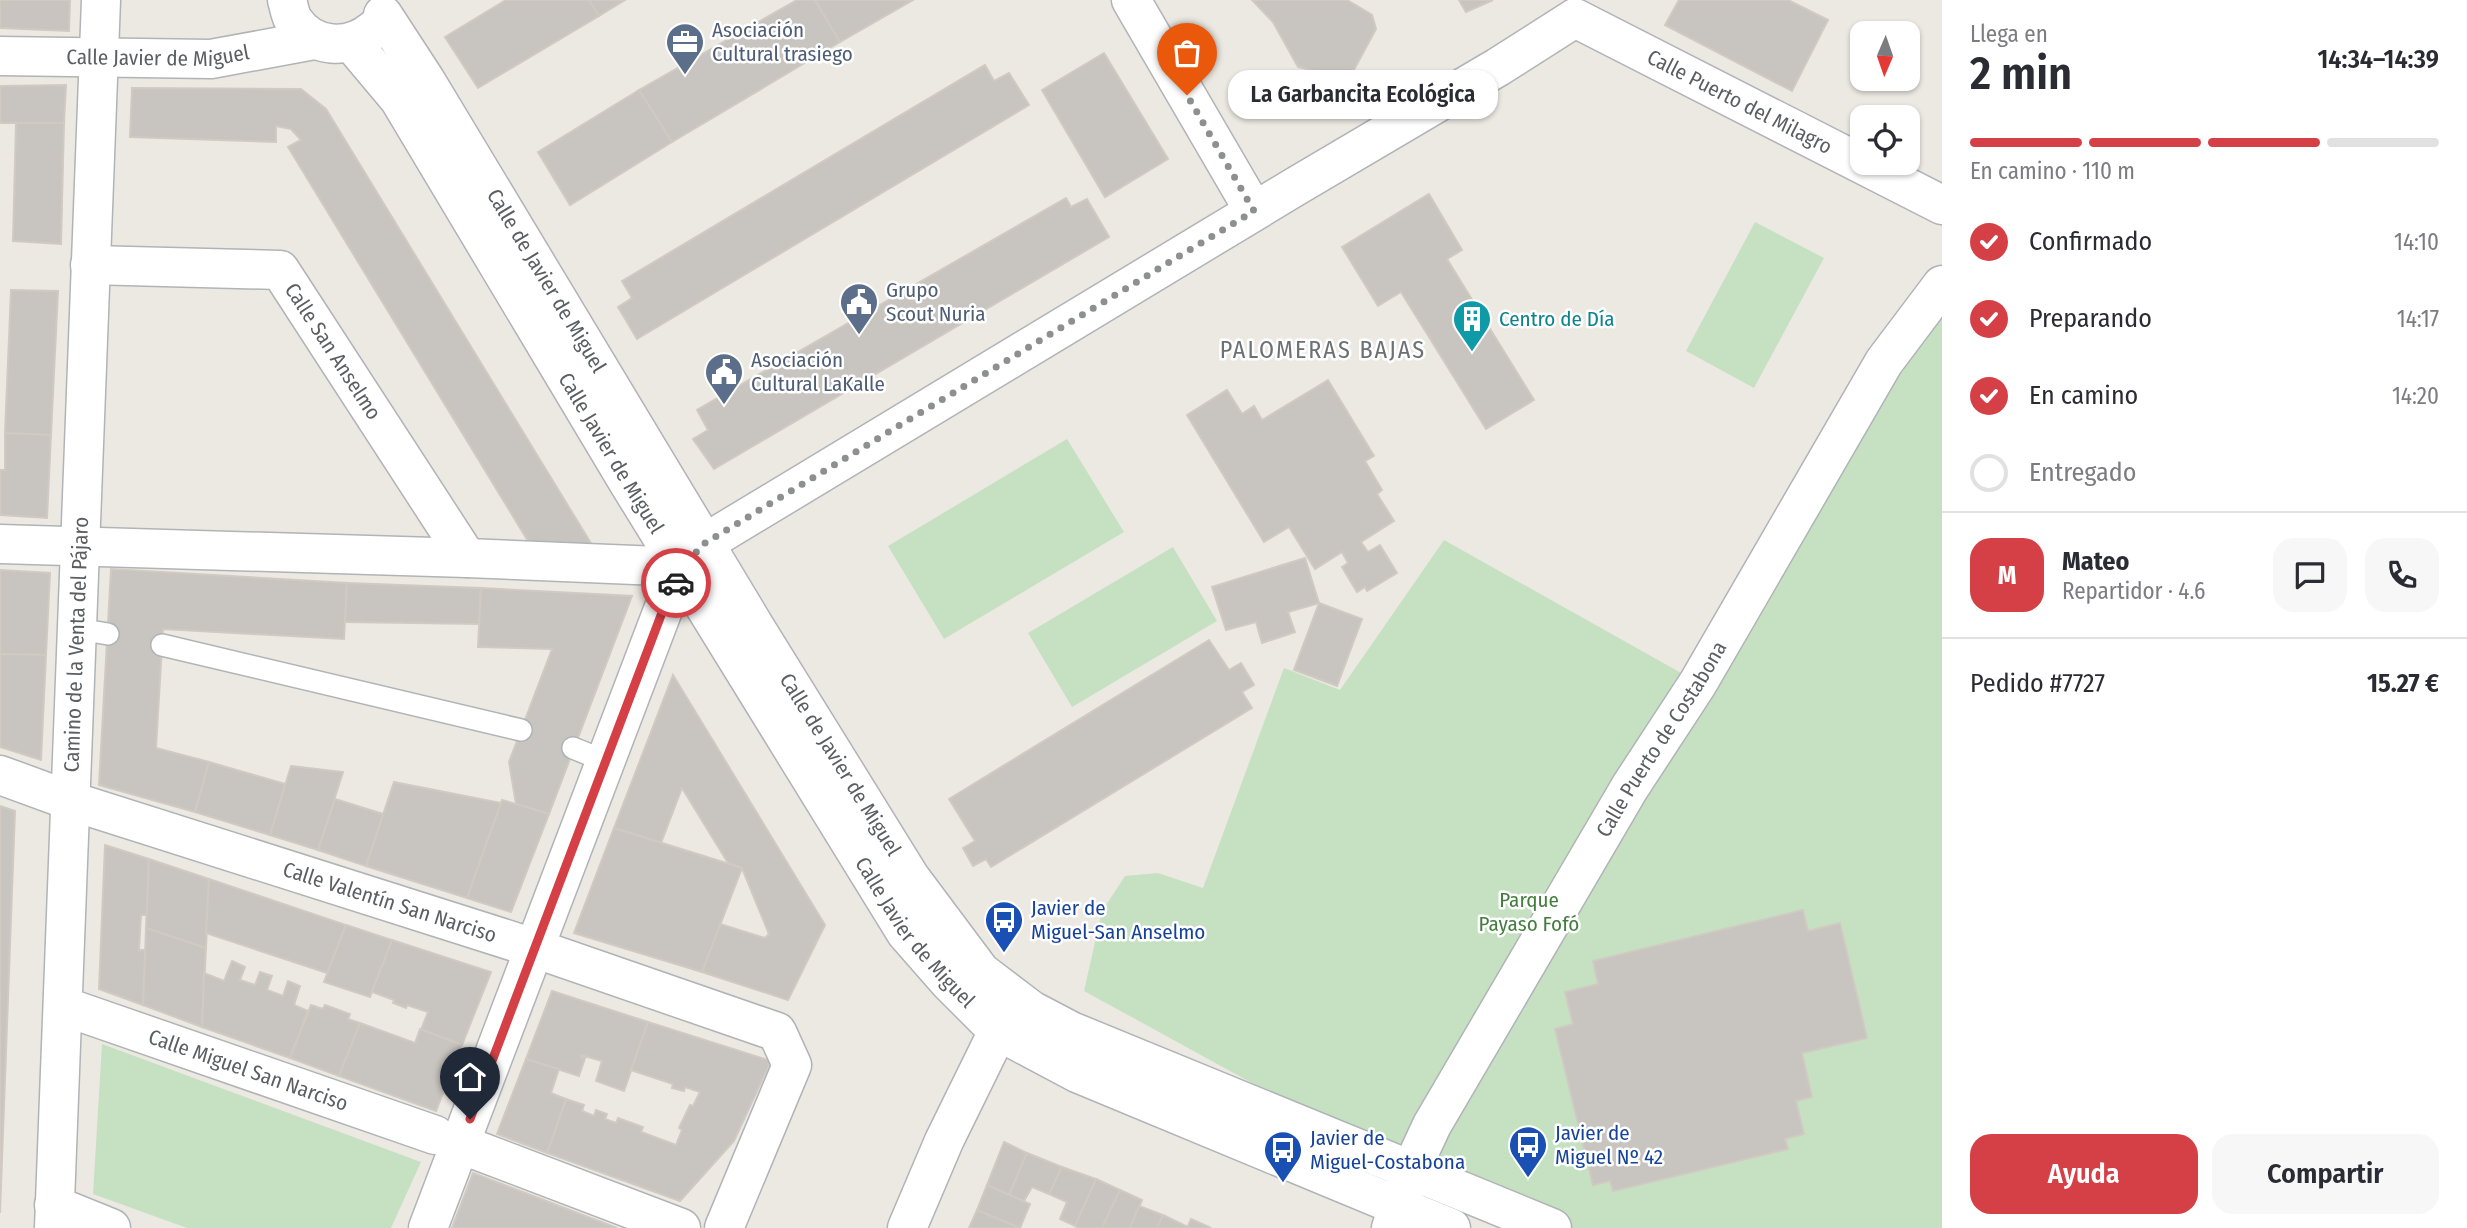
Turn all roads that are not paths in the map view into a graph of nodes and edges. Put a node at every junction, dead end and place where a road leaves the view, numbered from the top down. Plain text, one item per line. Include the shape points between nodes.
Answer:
1 (101, 0) edge
2 (287, 0) edge
3 (1131, 0) edge
4 (384, 8) edge
5 (1579, 9) edge
6 (314, 40) junction
7 (352, 43) junction
8 (0, 56) edge
9 (99, 58) junction
10 (1942, 205) edge
11 (1254, 211) junction
12 (90, 265) junction
13 (1942, 285) edge
14 (0, 544) edge
15 (81, 548) junction
16 (694, 555) junction
17 (467, 558) junction
18 (162, 645) dead end
19 (521, 730) dead end
20 (0, 775) edge
21 (71, 801) junction
22 (534, 948) junction
23 (62, 1006) junction
24 (998, 1031) junction
25 (435, 1135) dead end
26 (475, 1150) dead end
27 (1401, 1201) edge
28 (54, 1217) edge
29 (111, 1228) edge
30 (428, 1228) edge
31 (681, 1228) edge
32 (724, 1228) edge
33 (908, 1228) edge
34 (1451, 1228) edge
35 (1552, 1228) edge

1 - 9 street, Camino de la Venta del Pájaro
2 - 6 street via 294,22
3 - 11 street
4 - 7 street via 371,32
4 - 16 street, Calle de Javier de Miguel
5 - 10 street, Calle Puerto del Milagro
5 - 11 street, Calle Puerto del Milagro via 1498,66
6 - 7 street, Calle Javier de Miguel via 331,45
6 - 9 street, Calle Javier de Miguel via 211,59
7 - 16 street, Calle Javier de Miguel via 399,99 628,482
8 - 9 street, Calle Javier de Miguel
9 - 12 street, Camino de la Venta del Pájaro
11 - 16 street, Calle Puerto del Milagro
12 - 15 street, Camino de la Venta del Pájaro
12 - 17 street, Calle San Anselmo via 280,270
13 - 27 street, Calle Puerto de Costabona via 1884,362 1699,683 1608,823 1432,1125
14 - 15 street
15 - 17 street
15 - 21 street, Camino de la Venta del Pájaro via 93,631
16 - 17 street
16 - 22 street via 589,755
16 - 24 street, Calle Javier de Miguel via 906,933
16 - 27 street, Calle de Javier de Miguel via 910,877 981,972 1031,1010
18 - 19 lane
20 - 21 street, Calle Valentín San Narciso
21 - 22 street, Calle Valentín San Narciso
21 - 23 street, Camino de la Venta del Pájaro
22 - 30 street
22 - 32 street, Calle Valentín San Narciso via 777,1032 792,1065
23 - 25 street, Calle Miguel San Narciso
23 - 28 street, Camino de la Venta del Pájaro
24 - 27 street, Calle Javier de Miguel via 1077,1073
24 - 33 street via 944,1140
26 - 31 street
27 - 34 street, Calle Javier de Miguel
27 - 35 street, Calle de Javier de Miguel
28 - 29 street

